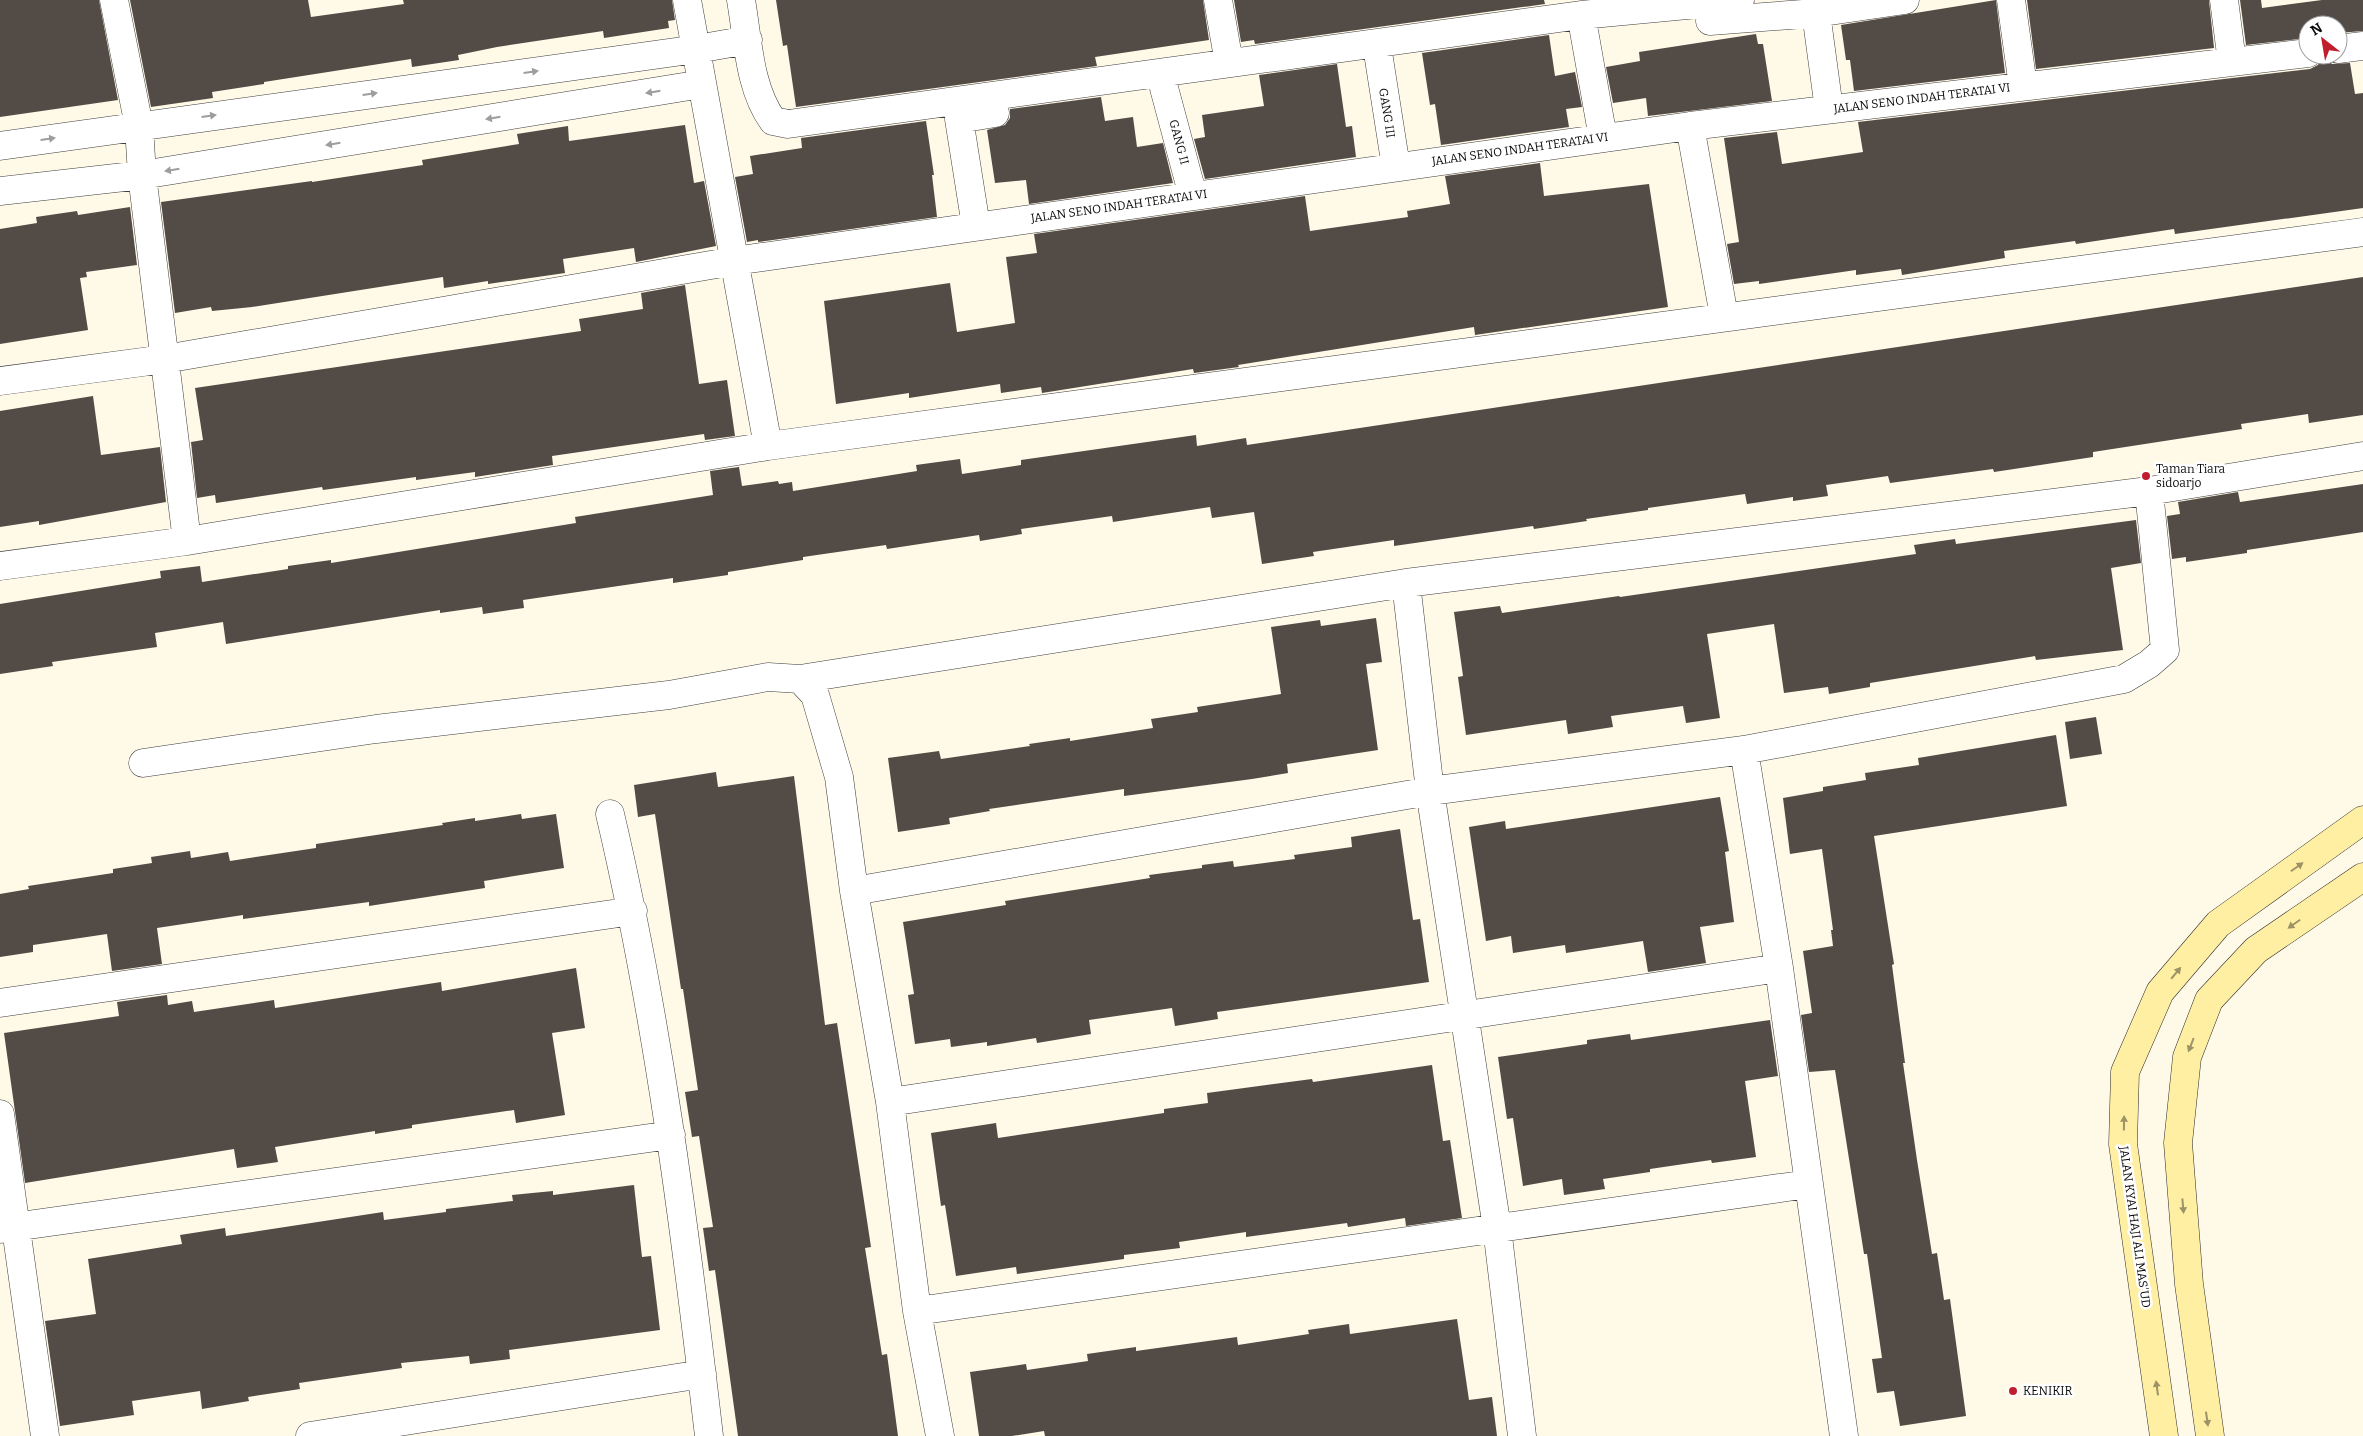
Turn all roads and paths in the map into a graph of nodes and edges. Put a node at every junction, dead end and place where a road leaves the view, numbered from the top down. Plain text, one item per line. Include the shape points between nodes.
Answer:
1 (114, 0) edge
2 (687, 0) edge
3 (741, 0) edge
4 (1218, 0) edge
5 (1740, 0) edge
6 (1905, 0) edge
7 (2011, 0) edge
8 (2224, 0) edge
9 (1687, 3) edge
10 (1816, 12) junction
11 (1584, 31) junction
12 (748, 40) junction
13 (2363, 46) edge
14 (2348, 48) edge
15 (697, 49) junction
16 (2298, 54) edge
17 (1379, 59) junction
18 (2232, 62) junction
19 (1229, 63) junction
20 (702, 84) junction
21 (2023, 86) junction
22 (1164, 88) junction
23 (1829, 109) junction
24 (139, 126) junction
25 (1690, 126) junction
26 (1603, 138) junction
27 (0, 146) edge
28 (1396, 167) junction
29 (142, 175) junction
30 (0, 191) edge
31 (1193, 196) junction
32 (976, 226) junction
33 (2363, 232) edge
34 (734, 261) junction
35 (1724, 316) junction
36 (165, 359) junction
37 (0, 381) edge
38 (768, 446) junction
39 (2363, 456) edge
40 (2149, 490) junction
41 (188, 541) junction
42 (0, 566) edge
43 (1406, 583) junction
44 (800, 679) junction
45 (1744, 750) junction
46 (143, 763) dead end
47 (1430, 791) junction
48 (610, 814) dead end
49 (2363, 820) edge
50 (2363, 877) edge
51 (854, 891) junction
52 (633, 911) junction
53 (1779, 968) junction
54 (0, 1003) edge
55 (1466, 1015) junction
56 (890, 1102) junction
57 (0, 1114) edge
58 (671, 1135) junction
59 (1808, 1184) junction
60 (8, 1227) edge
61 (1497, 1228) junction
62 (917, 1311) junction
63 (702, 1374) junction
64 (45, 1436) edge
65 (310, 1436) edge
66 (709, 1436) edge
67 (940, 1436) edge
68 (1522, 1436) edge
69 (1844, 1436) edge
70 (2164, 1436) edge
71 (2210, 1436) edge

1 - 24 street
2 - 15 street
3 - 12 street
4 - 19 street
5 - 9 street
6 - 10 street
7 - 21 street
8 - 18 street
9 - 19 street
10 - 11 street
10 - 23 street
11 - 17 street
11 - 26 street
12 - 15 street
12 - 19 street via 763,107 773,121 788,124
13 - 14 street
15 - 20 street
24 -> 15 street
16 - 18 street, JALAN SENO INDAH TERATAI VI
17 - 22 street
17 - 28 street, GANG III
18 - 21 street, JALAN SENO INDAH TERATAI VI
20 -> 29 street
20 - 34 street
21 - 23 street, JALAN SENO INDAH TERATAI VI
22 - 31 street, GANG II
22 - 32 street via 959,119
23 - 25 street, JALAN SENO INDAH TERATAI VI
27 -> 24 street
24 - 29 street
25 - 26 street, JALAN SENO INDAH TERATAI VI
25 - 35 street
26 - 28 street, JALAN SENO INDAH TERATAI VI
28 - 31 street, JALAN SENO INDAH TERATAI VI
29 - 30 street
29 - 36 street
31 - 32 street, JALAN SENO INDAH TERATAI VI
32 - 34 street, JALAN SENO INDAH TERATAI VI
33 - 35 street
34 - 36 street, JALAN SENO INDAH TERATAI VI
34 - 38 street
35 - 38 street
36 - 37 street, JALAN SENO INDAH TERATAI VI
36 - 41 street
38 - 41 street
39 - 40 street
40 - 43 street
40 - 45 street via 2165,650 2149,664 2124,679
41 - 42 street
43 - 44 street
43 - 47 street
44 - 46 street via 768,677 670,695 376,729
44 - 51 street via 816,696 839,777
45 - 47 street
45 - 53 street
47 - 51 street
47 - 55 street
48 - 52 street
70 -> 49 street, JALAN KYAI HAJI ALI MAS'UD via 2123,1144 2125,1072 2160,992 2218,924
50 -> 71 street via 2256,950 2209,1000 2187,1057 2178,1143 2189,1284
51 - 56 street
52 - 54 street
52 - 58 street
53 - 55 street
53 - 59 street
55 - 56 street
55 - 61 street
56 - 62 street
57 - 60 street
58 - 60 street
58 - 63 street
59 - 61 street
59 - 69 street
60 - 64 street
61 - 62 street
61 - 68 street
62 - 67 street
63 - 65 street
63 - 66 street

